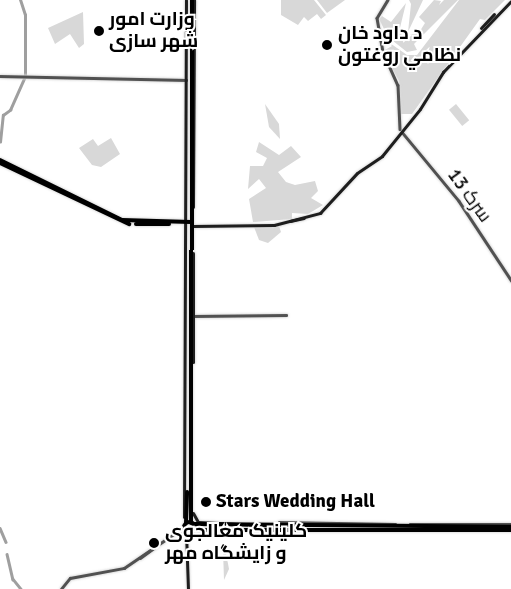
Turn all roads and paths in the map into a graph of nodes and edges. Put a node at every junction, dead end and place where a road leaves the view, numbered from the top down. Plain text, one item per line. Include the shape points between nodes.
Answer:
1 (190, 0) edge
2 (388, 0) edge
3 (510, 0) edge
4 (0, 76) edge
5 (186, 80) junction
6 (400, 130) junction
7 (0, 161) edge
8 (190, 223) junction
9 (511, 280) edge
10 (286, 315) dead end
11 (194, 316) junction
12 (279, 524) junction
13 (189, 526) junction
14 (511, 527) edge
15 (400, 528) junction
16 (179, 531) junction
17 (188, 545) junction
18 (132, 562) junction
19 (62, 589) edge
20 (189, 589) edge

1 - 5 main road
1 - 8 main road
2 - 6 street via 377,18 383,52 398,85
3 - 6 main road via 443,72
4 - 5 street
5 - 8 main road
6 - 8 main road via 388,148 320,214 306,220
6 - 9 street, سرک 13 via 459,201
7 - 8 main road via 122,220
8 - 11 main road
8 - 13 main road
10 - 11 street
11 - 13 main road
12 - 13 main road
12 - 14 street
12 - 15 main road
13 - 15 main road
13 - 16 street
13 - 17 main road
13 - 18 street
13 - 20 main road
14 - 15 main road
14 - 15 main road via 430,532
16 - 17 street via 187,535
16 - 18 street
17 - 20 main road
18 - 19 street via 124,568 66,580

